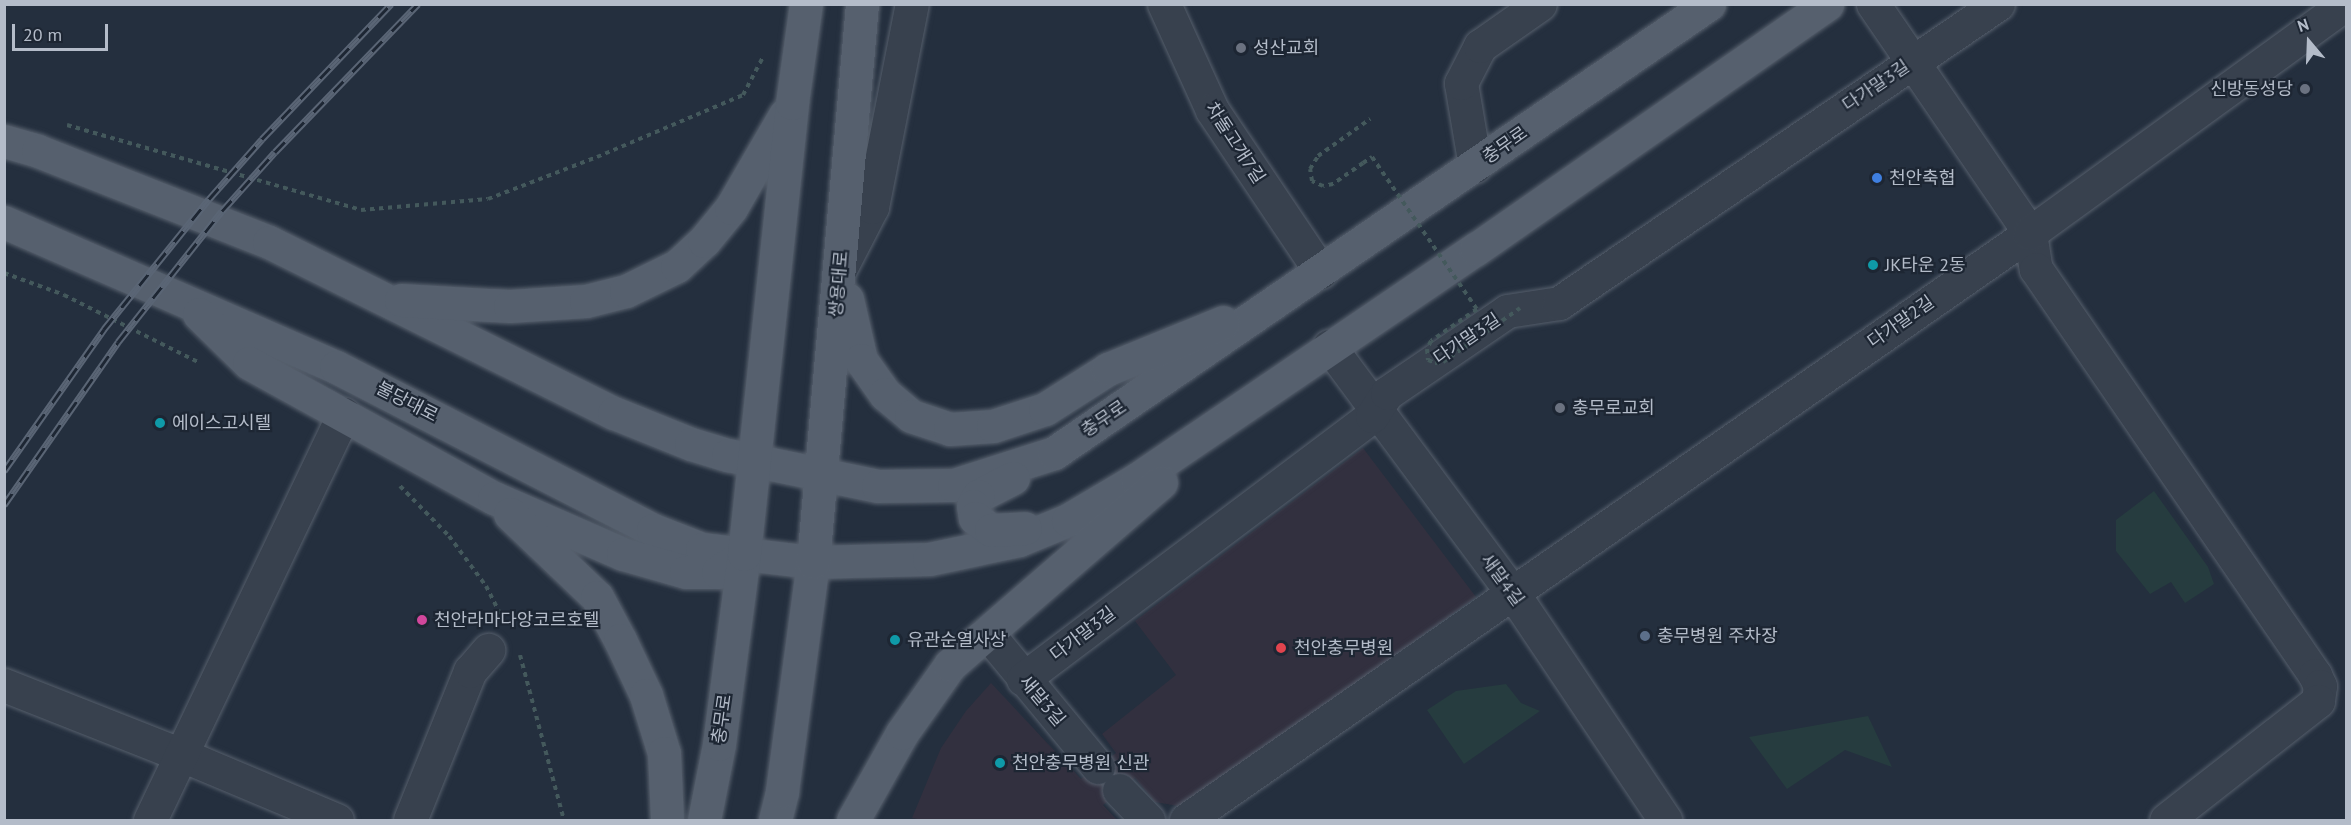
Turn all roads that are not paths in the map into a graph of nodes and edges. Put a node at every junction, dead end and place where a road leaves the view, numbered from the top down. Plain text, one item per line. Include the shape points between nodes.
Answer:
1 (806, 4) edge
2 (862, 4) edge
3 (912, 4) edge
4 (1164, 4) edge
5 (1540, 4) edge
6 (1709, 4) edge
7 (1827, 4) edge
8 (1873, 4) edge
9 (1998, 4) edge
10 (2346, 4) edge
11 (1912, 61) junction
12 (792, 103) junction
13 (4, 141) edge
14 (1475, 166) junction
15 (4, 222) edge
16 (2030, 233) junction
17 (840, 270) junction
18 (1321, 272) junction
19 (183, 298) junction
20 (1283, 298) junction
21 (387, 299) junction
22 (1329, 346) junction
23 (1272, 387) junction
24 (1377, 409) junction
25 (344, 414) junction
26 (1054, 453) junction
27 (753, 460) junction
28 (821, 476) junction
29 (494, 498) junction
30 (1068, 520) junction
31 (744, 554) junction
32 (813, 562) junction
33 (1512, 592) junction
34 (987, 633) junction
35 (488, 650) dead end
36 (1023, 679) junction
37 (4, 685) edge
38 (182, 755) junction
39 (150, 820) edge
40 (337, 820) edge
41 (410, 820) edge
42 (667, 820) edge
43 (704, 820) edge
44 (775, 820) edge
45 (852, 820) edge
46 (1148, 820) edge
47 (1186, 820) edge
48 (1665, 820) edge
49 (2166, 820) edge

1 - 12 main road
2 - 17 main road, 쌍용대로
3 - 17 street via 872,207
4 - 18 street, 차돌고개7길 via 1212,110
5 - 14 street via 1480,46 1461,83
6 - 14 main road, 충무로
7 - 22 main road via 1476,249
8 - 11 street
9 - 11 street, 다가말3길
10 - 16 street, 다가말2길
11 - 16 street
11 - 24 street, 다가말3길 via 1559,303 1507,311 1387,393
12 - 21 main road via 731,208 704,241 677,266 626,291 585,302 510,306
12 - 27 main road
13 - 21 main road via 269,242
14 - 18 main road, 충무로
15 - 19 main road, 불당대로
16 - 33 street, 다가말2길
16 - 49 street via 2036,269 2320,686 2318,701
17 - 20 main road via 861,360 889,399 911,416 950,429 993,426 1045,408 1108,369
17 - 28 main road, 쌍용대로
18 - 20 main road, 충무로
19 - 25 main road via 249,363
19 - 31 main road, 불당대로 via 347,372 653,530 702,549
20 - 26 main road, 충무로
21 - 27 main road via 614,413 691,444
22 - 23 main road
22 - 24 street, 새말4길
23 - 30 main road via 1137,479
23 - 34 main road
24 - 33 street, 새말4길
24 - 36 street, 다가말3길
25 - 29 main road
25 - 38 street
26 - 28 main road, 충무로 via 954,485 878,486
26 - 30 main road via 978,496 975,518 991,530
27 - 28 main road, 충무로
27 - 31 main road, 충무로
28 - 32 main road, 쌍용대로
29 - 31 main road via 623,554 686,572 718,572
29 - 42 main road via 597,597 646,696 664,753
30 - 32 main road via 1019,540 929,559
31 - 32 main road, 불당대로
31 - 43 main road, 충무로 via 719,744
32 - 44 main road
33 - 47 street, 다가말2길
33 - 48 street, 새말4길
34 - 36 street, 새말3길
34 - 45 main road via 950,665 902,733
35 - 41 street via 470,671
36 - 46 street, 새말3길
37 - 38 street
38 - 39 street
38 - 40 street

